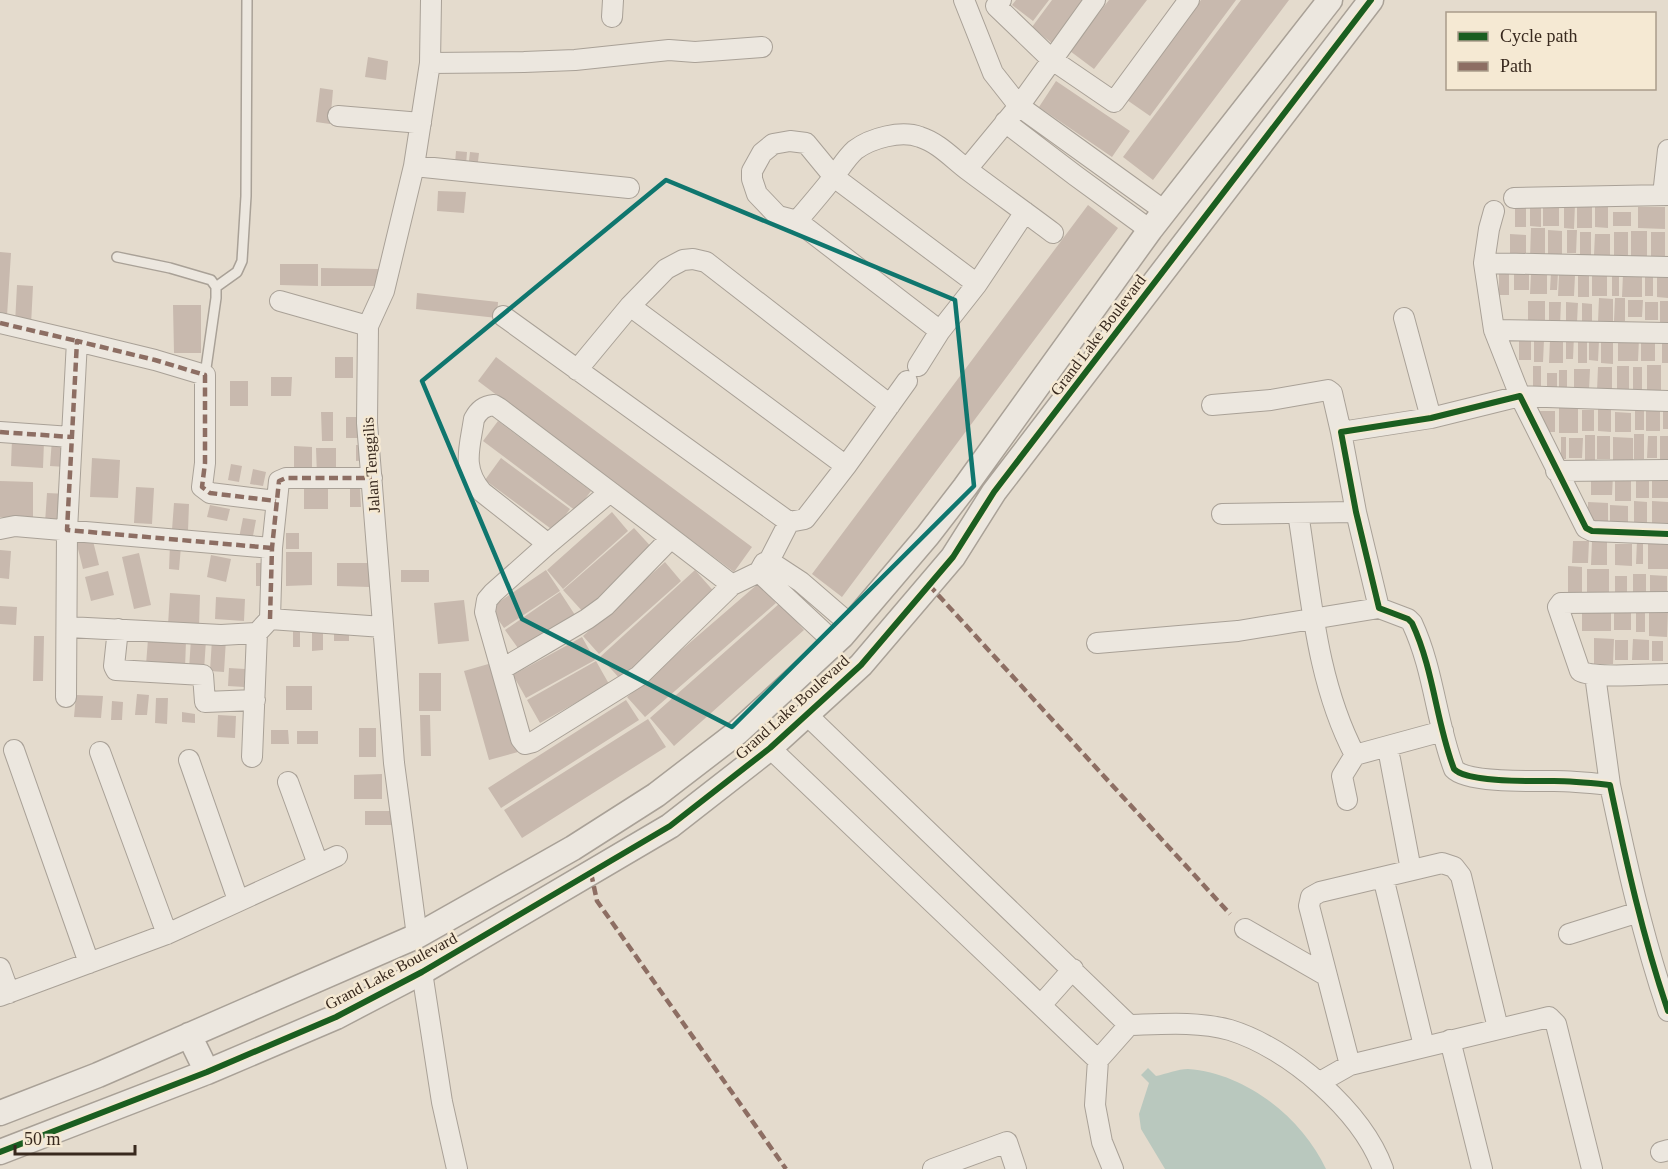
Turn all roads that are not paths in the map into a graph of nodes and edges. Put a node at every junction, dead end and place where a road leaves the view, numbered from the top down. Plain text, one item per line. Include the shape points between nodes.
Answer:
1 (247, 0) edge
2 (430, 0) edge
3 (964, 0) edge
4 (1095, 0) edge
5 (1189, 0) edge
6 (1330, 0) edge
7 (1371, 0) edge
8 (996, 2) edge
9 (762, 48) dead end
10 (1052, 59) junction
11 (430, 63) junction
12 (1019, 106) junction
13 (338, 116) dead end
14 (1005, 122) junction
15 (421, 123) junction
16 (1668, 150) edge
17 (1091, 157) junction
18 (414, 166) junction
19 (967, 169) junction
20 (1076, 176) junction
21 (834, 177) junction
22 (629, 188) dead end
23 (1665, 195) edge
24 (1514, 198) dead end
25 (1494, 211) dead end
26 (1025, 212) junction
27 (798, 221) junction
28 (1158, 221) junction
29 (1053, 233) dead end
30 (117, 256) dead end
31 (1484, 262) junction
32 (1668, 267) edge
33 (977, 284) junction
34 (216, 287) junction
35 (280, 301) dead end
36 (630, 306) junction
37 (503, 316) dead end
38 (1404, 318) dead end
39 (0, 323) edge
40 (368, 326) junction
41 (1494, 330) junction
42 (940, 331) junction
43 (1668, 333) edge
44 (77, 341) junction
45 (577, 370) junction
46 (205, 375) junction
47 (1520, 396) junction
48 (1668, 401) edge
49 (890, 405) junction
50 (1212, 405) dead end
51 (1431, 418) junction
52 (0, 432) edge
53 (1341, 432) junction
54 (72, 437) junction
55 (846, 466) junction
56 (1668, 470) edge
57 (1556, 471) junction
58 (372, 478) junction
59 (610, 492) junction
60 (276, 501) junction
61 (1356, 512) junction
62 (1298, 513) junction
63 (1222, 514) dead end
64 (789, 522) junction
65 (0, 530) edge
66 (67, 530) junction
67 (1668, 534) edge
68 (671, 538) junction
69 (548, 544) junction
70 (272, 548) junction
71 (764, 566) junction
72 (732, 585) junction
73 (1668, 602) edge
74 (1379, 608) junction
75 (1314, 618) junction
76 (264, 626) junction
77 (852, 626) junction
78 (68, 627) junction
79 (383, 627) junction
80 (118, 630) junction
81 (835, 643) junction
82 (1097, 643) dead end
83 (502, 669) junction
84 (1668, 674) edge
85 (1595, 675) junction
86 (66, 697) dead end
87 (255, 700) junction
88 (806, 714) junction
89 (1443, 731) junction
90 (770, 748) junction
91 (14, 750) dead end
92 (100, 752) dead end
93 (1355, 755) junction
94 (252, 757) dead end
95 (1390, 759) dead end
96 (189, 760) dead end
97 (288, 782) dead end
98 (1610, 785) junction
99 (1347, 800) dead end
100 (573, 848) junction
101 (337, 856) dead end
102 (318, 864) junction
103 (1411, 870) junction
104 (591, 873) junction
105 (1383, 877) junction
106 (238, 900) junction
107 (1639, 912) junction
108 (1245, 929) dead end
109 (167, 934) junction
110 (1569, 934) dead end
111 (417, 936) junction
112 (1660, 956) edge
113 (89, 963) junction
114 (0, 968) edge
115 (1073, 969) junction
116 (422, 972) junction
117 (1327, 976) junction
118 (1664, 984) edge
119 (4, 995) edge
120 (1041, 1005) junction
121 (1668, 1011) edge
122 (1129, 1025) junction
123 (1498, 1028) junction
124 (189, 1035) junction
125 (1450, 1040) junction
126 (1424, 1046) junction
127 (1098, 1060) junction
128 (1350, 1065) junction
129 (207, 1072) junction
130 (1320, 1082) junction
131 (0, 1113) edge
132 (0, 1152) edge
133 (457, 1169) edge
134 (933, 1169) edge
135 (1016, 1169) edge
136 (1113, 1169) edge
137 (1383, 1169) edge
138 (1482, 1169) edge
139 (1592, 1169) edge

1 - 34 lane via 242,261 237,272
2 - 11 street, Jalan Tenggilis
3 - 12 street via 993,73
4 - 10 street
5 - 10 street via 1120,106
6 - 28 street, Grand Lake Boulevard
7 - 88 street, Grand Lake Boulevard via 994,492 953,557 861,665
8 - 10 street
9 - 11 street via 669,50 524,62
10 - 12 street
11 - 15 street, Jalan Tenggilis
12 - 14 street
12 - 17 street
13 - 15 street
14 - 19 street
14 - 20 street
15 - 18 street, Jalan Tenggilis
16 - 23 street
17 - 20 street
17 - 28 street
18 - 22 street
18 - 40 street, Jalan Tenggilis via 384,291
19 - 21 street via 940,147 921,136 907,134 892,135 857,149
19 - 26 street
20 - 28 street
21 - 27 street
21 - 27 street via 807,143 773,144 762,153 752,171 758,194 778,216
21 - 33 street
23 - 24 street
25 - 31 street
26 - 29 street
26 - 33 street
27 - 42 street
28 - 77 street, Grand Lake Boulevard via 965,488
30 - 34 lane via 211,280
31 - 32 street
31 - 41 street
33 - 42 street
34 - 46 lane
35 - 40 street
36 - 45 street
36 - 49 street via 674,263 706,261
36 - 55 street
37 - 45 street
38 - 51 street
39 - 44 street
40 - 58 street, Jalan Tenggilis
41 - 43 street
41 - 47 street
42 - 49 street
44 - 46 street
44 - 54 street
45 - 64 street
46 - 60 street via 202,487 210,493
47 - 48 street
47 - 51 street
47 - 57 street
49 - 55 street
50 - 53 street via 1328,390
51 - 53 street
52 - 54 street
53 - 61 street
54 - 66 street
55 - 64 street via 805,519
56 - 57 street
57 - 67 street via 1588,529
58 - 60 street via 281,479
58 - 79 street, Jalan Tenggilis
59 - 68 street
59 - 69 street
59 - 69 street via 494,405 477,412 467,464 474,483
60 - 70 street
61 - 62 street
61 - 74 street
62 - 63 street
62 - 75 street
64 - 71 street
65 - 66 street via 15,526
66 - 70 street
66 - 78 street
68 - 72 street
68 - 83 street via 596,612
69 - 83 street via 487,600 485,612
70 - 76 street
71 - 72 street
71 - 77 street via 801,582
71 - 81 street
72 - 83 street via 639,676 533,742 525,744 521,739
73 - 85 street via 1559,603 1580,671
74 - 75 street
74 - 89 street via 1412,623 1433,684
75 - 82 street via 1238,630
75 - 93 street via 1327,683
76 - 79 street
76 - 80 street via 220,635
76 - 87 street
77 - 81 street, Grand Lake Boulevard
78 - 80 street
78 - 86 street
79 - 111 street, Jalan Tenggilis via 394,763
80 - 87 street via 116,669 203,675 206,702
81 - 100 street, Grand Lake Boulevard via 738,732 656,795
84 - 85 street
85 - 98 street
87 - 94 street
88 - 90 street, Grand Lake Boulevard
88 - 115 street
89 - 93 street
89 - 98 street via 1458,773 1481,778
90 - 104 street, Grand Lake Boulevard via 670,826
90 - 120 street
91 - 113 street
92 - 109 street
93 - 99 street via 1342,776
95 - 103 street
96 - 106 street
97 - 102 street
98 - 107 street
100 - 104 street
100 - 111 street, Grand Lake Boulevard
101 - 102 street
102 - 106 street
103 - 105 street
103 - 123 street via 1442,863 1454,867 1461,876
104 - 116 street, Grand Lake Boulevard
105 - 117 street via 1311,897 1309,906
105 - 126 street
106 - 109 street
107 - 110 street
107 - 112 street
108 - 117 street
109 - 113 street
111 - 124 street, Grand Lake Boulevard
112 - 118 street
113 - 119 street
114 - 119 street
115 - 120 street
115 - 122 street
116 - 129 street, Grand Lake Boulevard via 336,1017
116 - 133 street via 442,1102
117 - 128 street
118 - 121 street
120 - 127 street
122 - 127 street
122 - 130 street via 1191,1024 1230,1030 1278,1052
123 - 125 street
123 - 139 street via 1549,1017 1556,1024
124 - 129 street
124 - 131 street, Grand Lake Boulevard
125 - 126 street
125 - 138 street
126 - 128 street
127 - 136 street via 1095,1105 1102,1142
128 - 130 street
129 - 132 street, Grand Lake Boulevard
130 - 137 street via 1354,1119
134 - 135 street via 1007,1142

